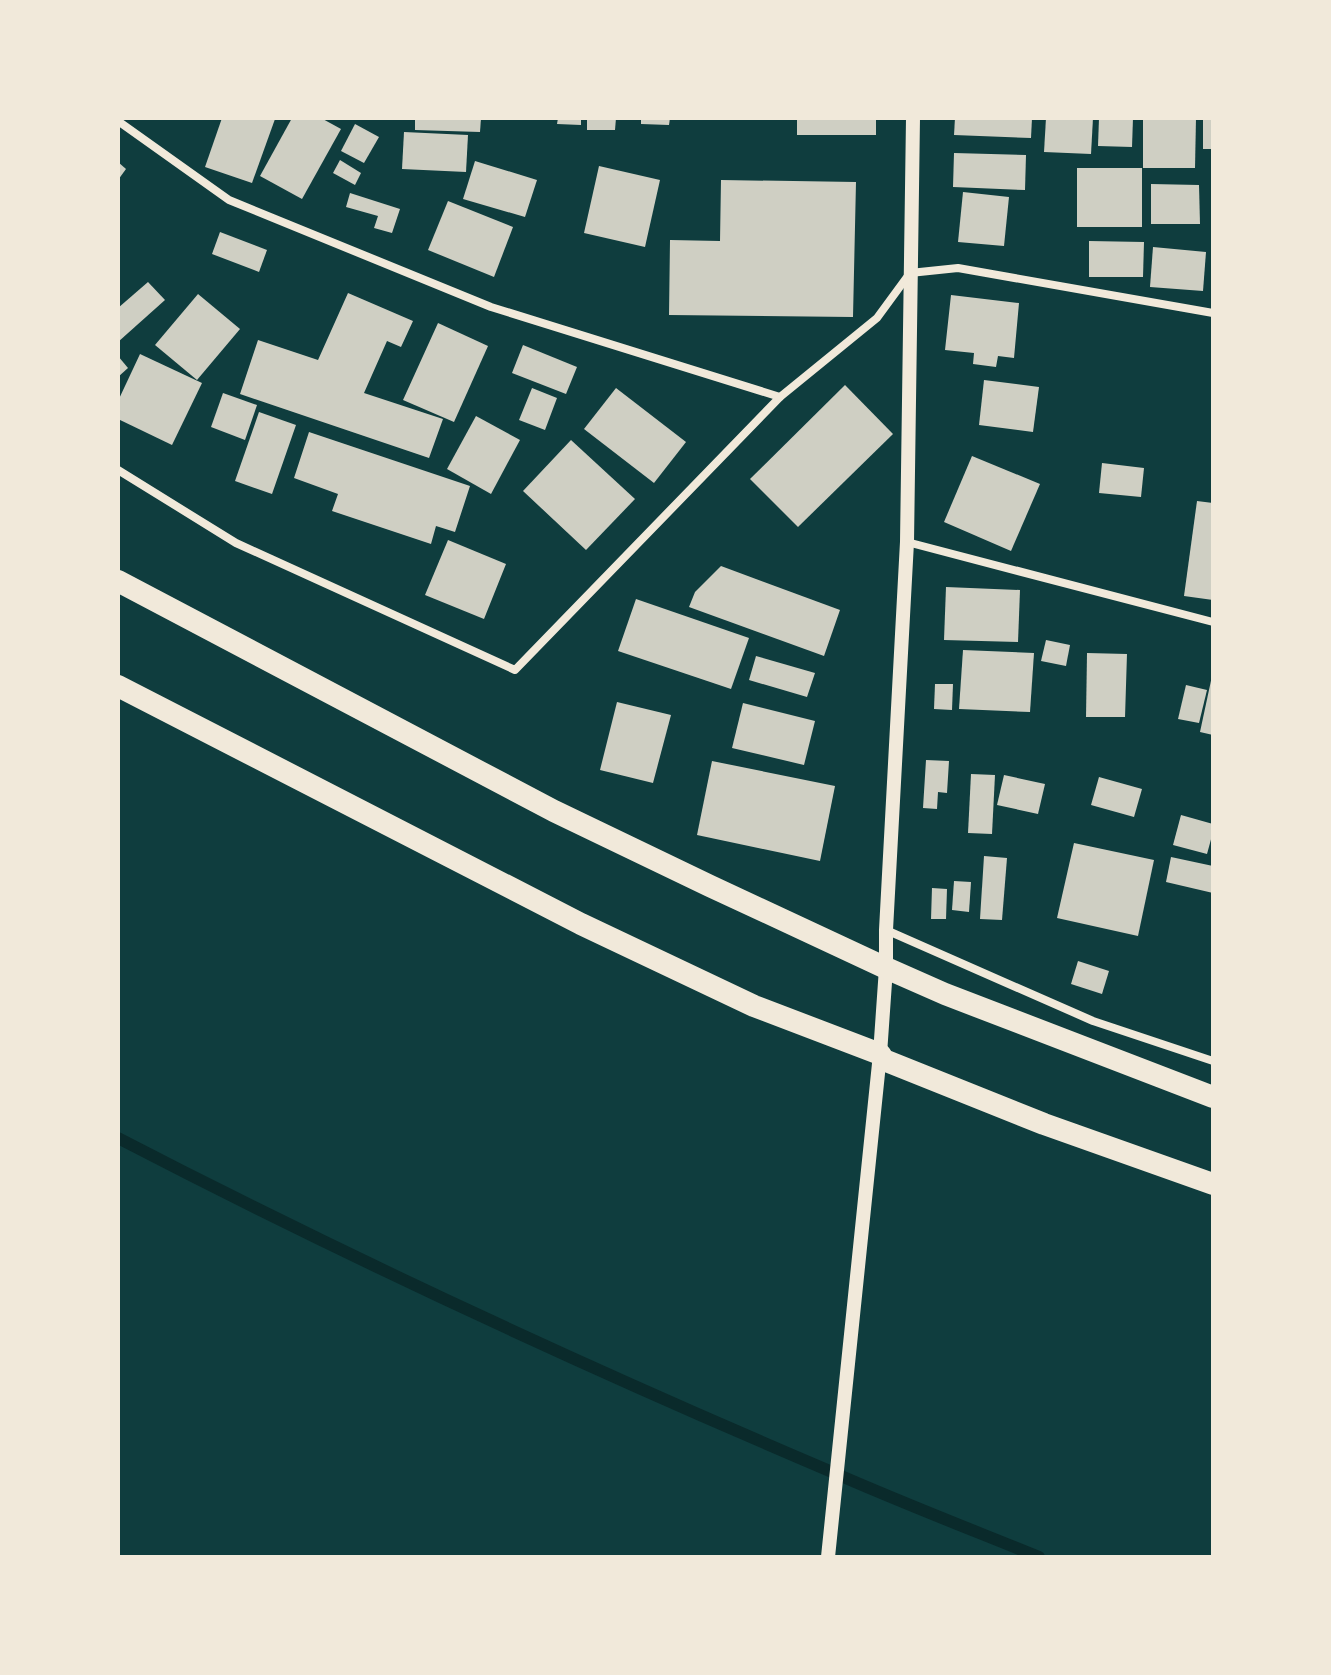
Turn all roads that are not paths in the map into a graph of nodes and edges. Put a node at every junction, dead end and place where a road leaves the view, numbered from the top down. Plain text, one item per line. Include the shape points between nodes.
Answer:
1 (913, 118) edge
2 (118, 121) edge
3 (910, 273) junction
4 (1213, 313) edge
5 (780, 397) junction
6 (118, 470) edge
7 (907, 542) junction
8 (118, 581) edge
9 (1213, 622) edge
10 (118, 686) edge
11 (886, 930) junction
12 (886, 968) junction
13 (880, 1054) junction
14 (1213, 1061) edge
15 (1213, 1097) edge
16 (1213, 1184) edge
17 (828, 1557) edge

1 - 3 street
2 - 5 street via 229,200 491,307
3 - 4 street via 958,268
3 - 5 street via 877,318
3 - 7 street
5 - 6 street via 515,670 236,543
7 - 9 street
7 - 11 street
8 - 12 highway via 554,811
10 - 13 highway via 581,924 754,1006
11 - 12 street
11 - 14 street via 1093,1021
12 - 13 street
12 - 15 highway
13 - 16 highway via 1044,1124
13 - 17 street

